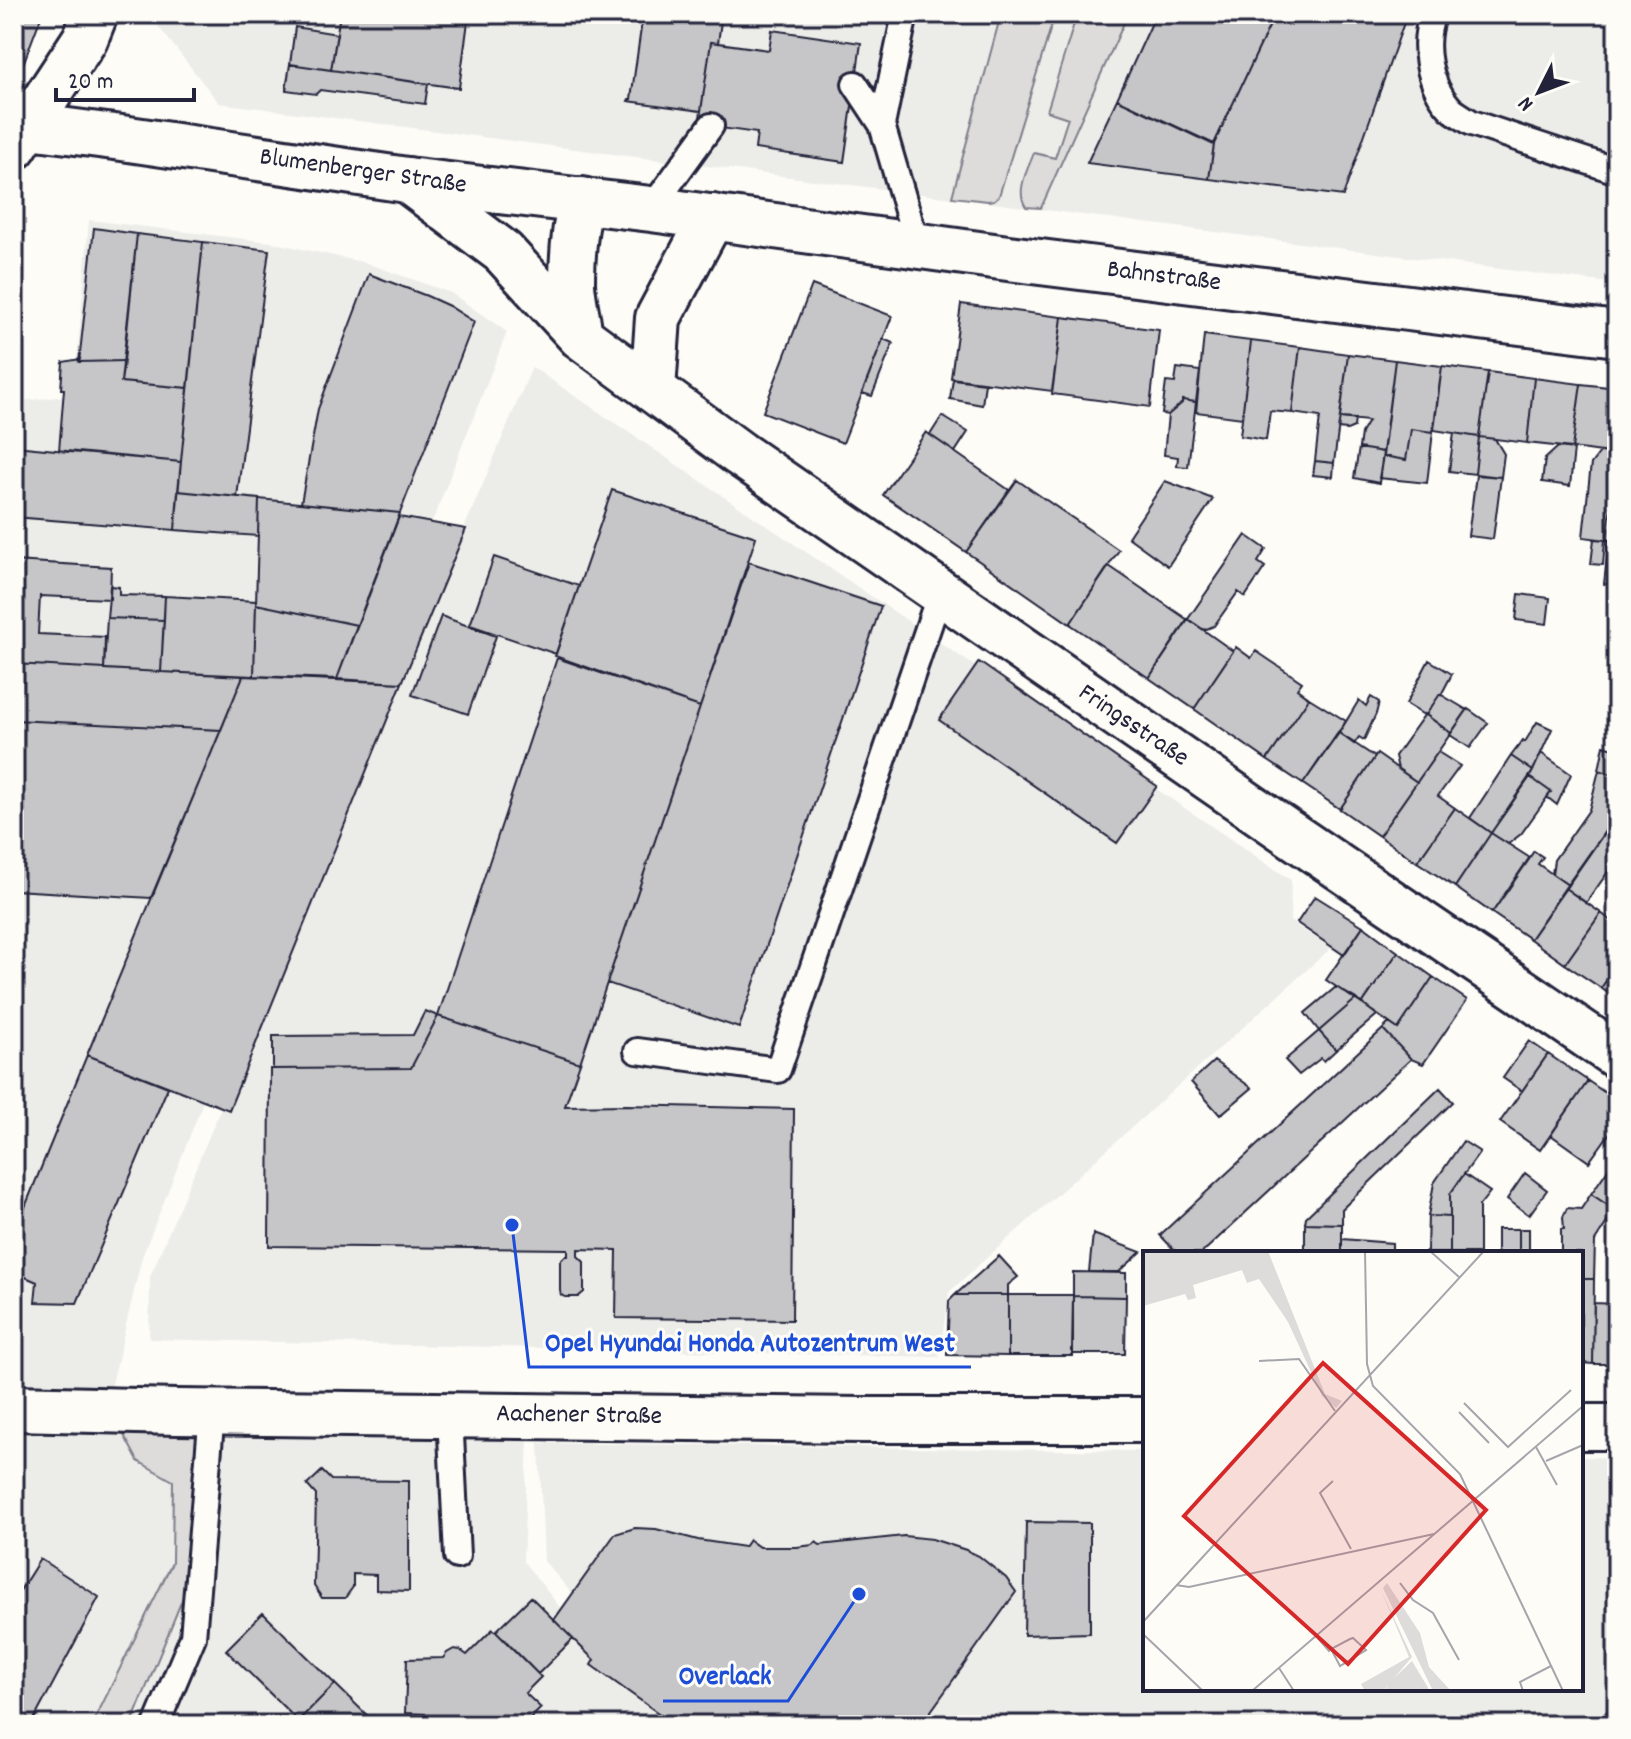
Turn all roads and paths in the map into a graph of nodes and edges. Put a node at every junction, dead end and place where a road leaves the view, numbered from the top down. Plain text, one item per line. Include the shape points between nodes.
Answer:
1 (95, 14) edge
2 (905, 14) edge
3 (1433, 14) edge
4 (855, 84) dead end
5 (882, 125) junction
6 (711, 126) dead end
7 (18, 132) edge
8 (1617, 171) edge
9 (407, 180) junction
10 (582, 200) junction
11 (651, 209) junction
12 (712, 217) junction
13 (917, 245) junction
14 (1617, 334) edge
15 (580, 336) junction
16 (653, 390) junction
17 (931, 586) junction
18 (637, 1051) dead end
19 (1617, 1056) edge
20 (14, 1408) edge
21 (212, 1412) junction
22 (450, 1415) junction
23 (1143, 1420) edge
24 (1583, 1427) edge
25 (1617, 1427) edge
26 (457, 1556) dead end
27 (156, 1725) edge

1 - 7 street via 85,39
2 - 5 lane
3 - 8 lane via 1428,61 1434,84 1452,110 1472,123
4 - 5 lane
5 - 13 lane
6 - 11 lane
7 - 9 street, Blumenberger Straße via 122,138
9 - 10 street, Blumenberger Straße
9 - 15 street, Fringsstraße via 503,252
10 - 11 street, Blumenberger Straße
10 - 15 street via 572,286
11 - 12 street, Blumenberger Straße
12 - 13 street, Bahnstraße
12 - 16 street via 658,318
13 - 14 street, Bahnstraße
15 - 16 street, Fringsstraße
16 - 17 street, Fringsstraße
17 - 18 lane via 778,1070
17 - 19 street, Fringsstraße
20 - 21 street, Aachener Straße
21 - 22 street, Aachener Straße
21 - 27 lane via 193,1637
22 - 23 street, Aachener Straße
22 - 26 lane
24 - 25 street

